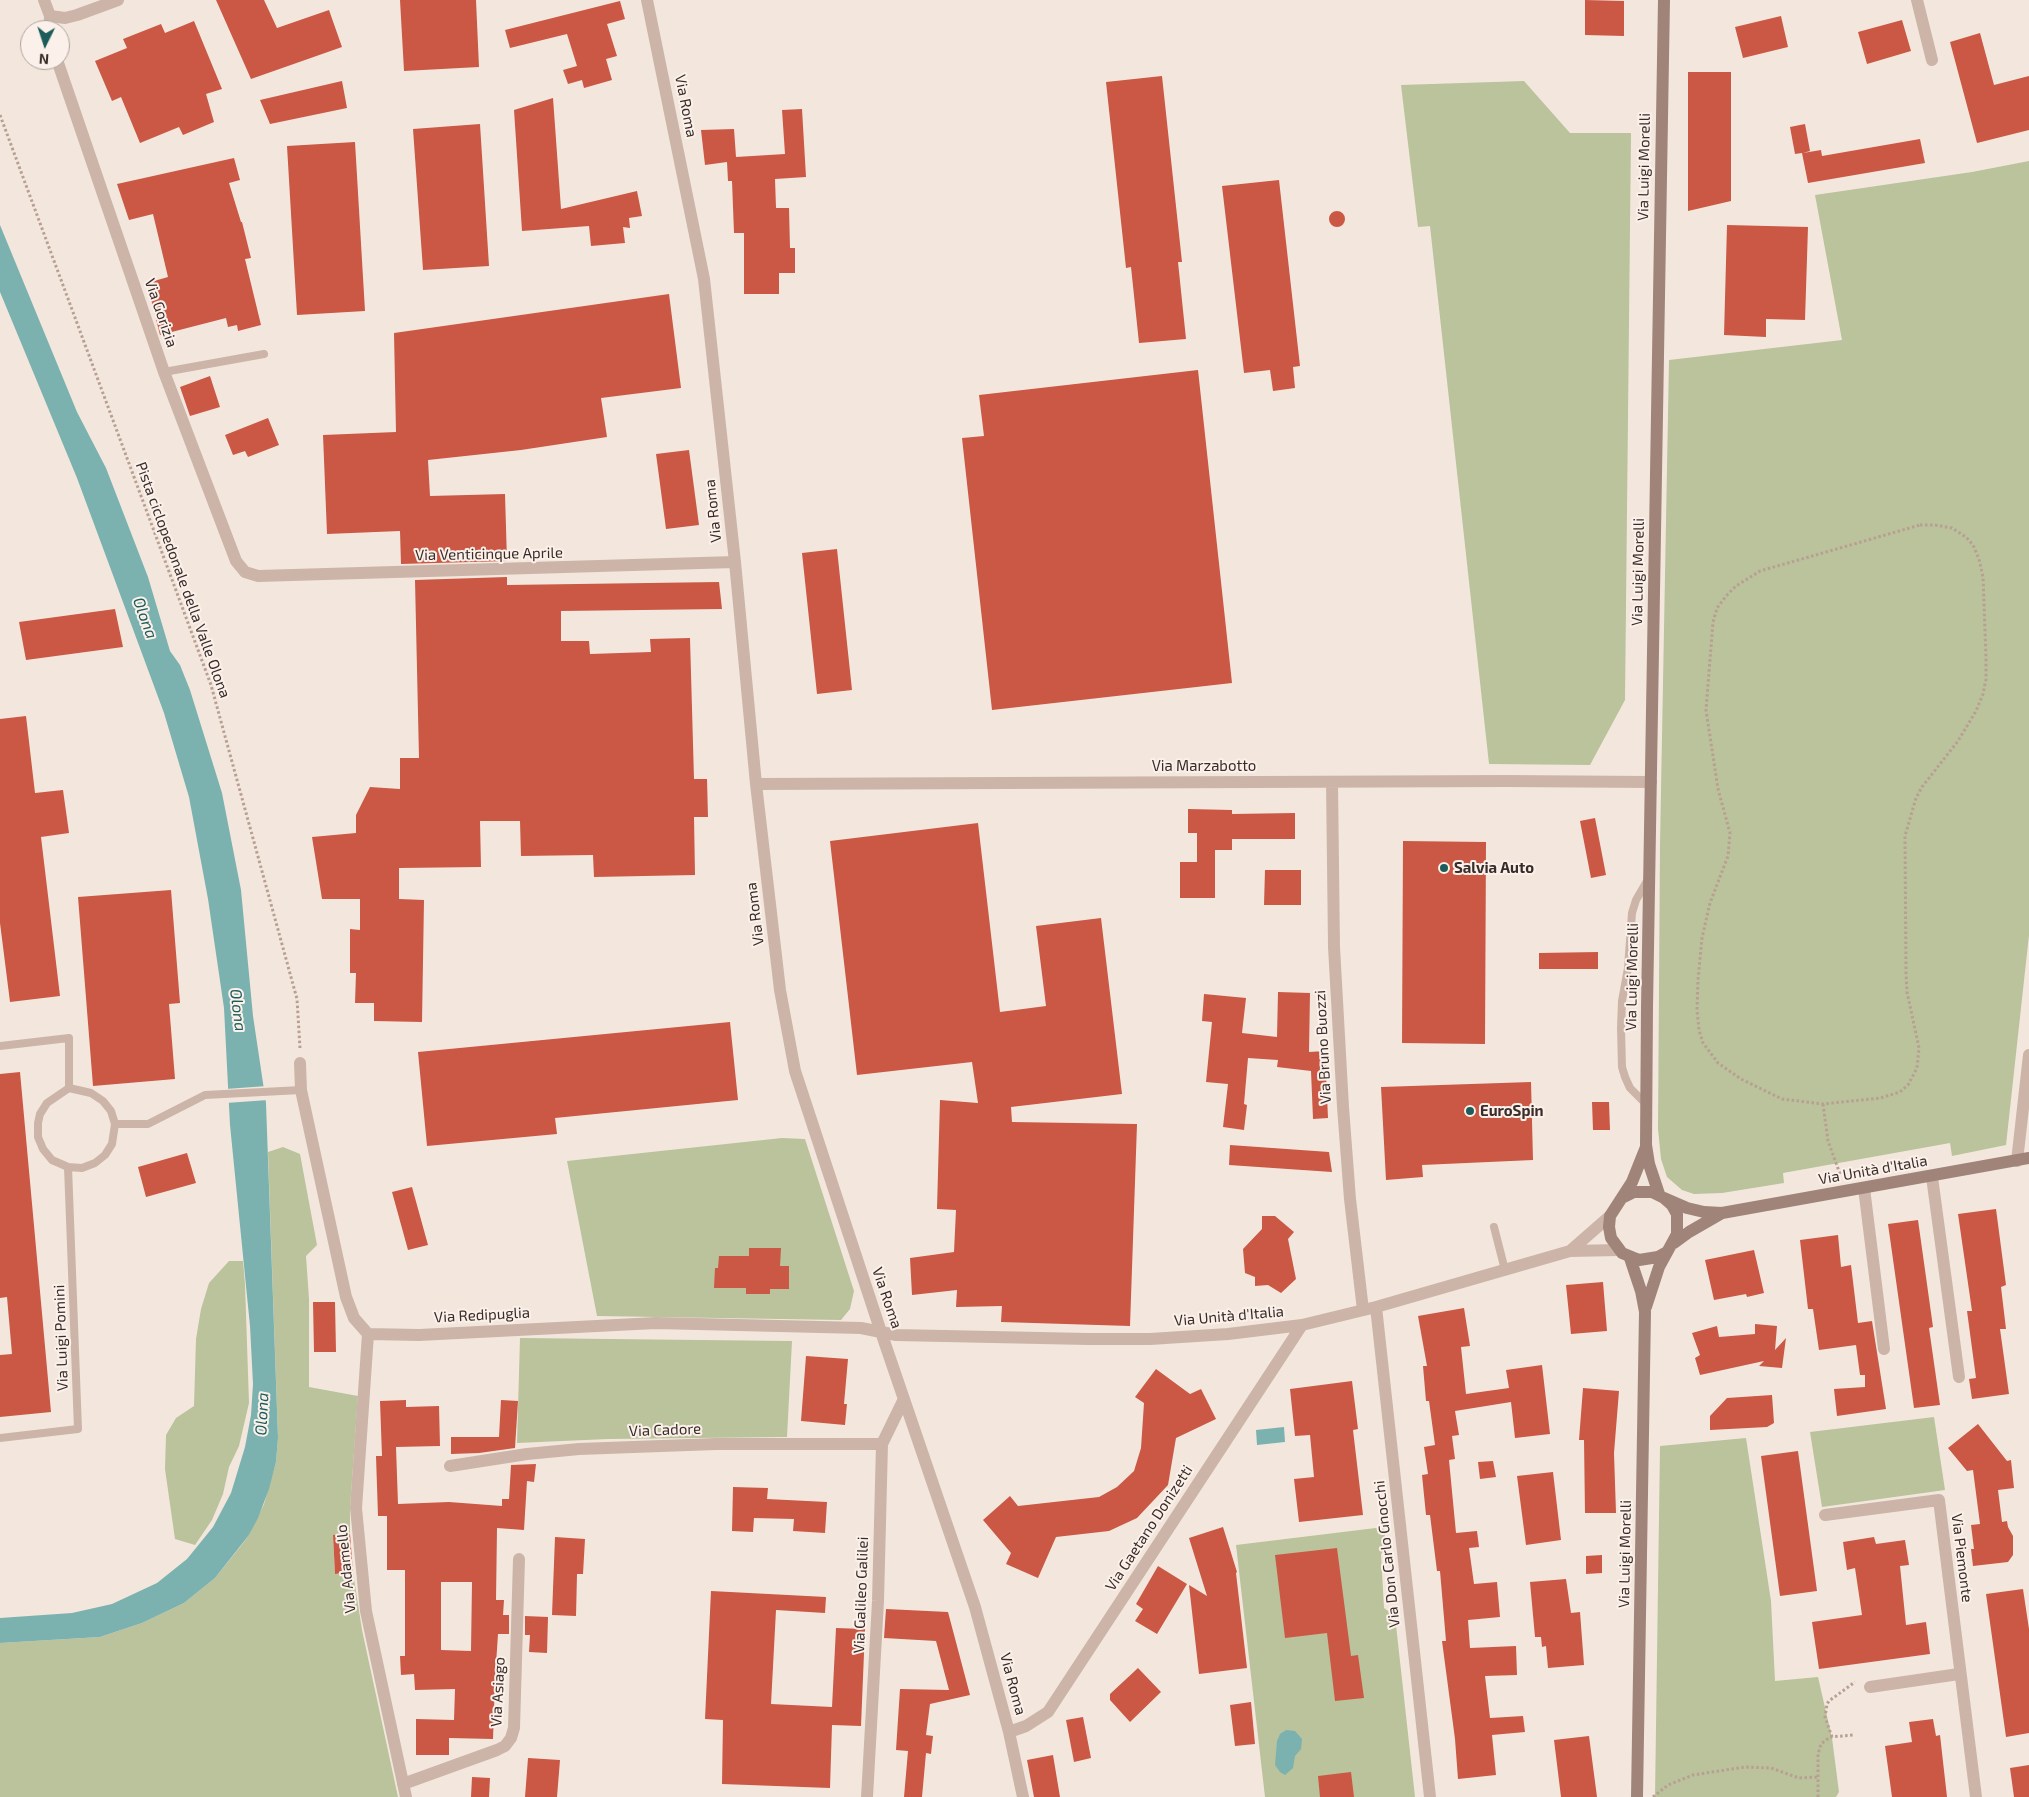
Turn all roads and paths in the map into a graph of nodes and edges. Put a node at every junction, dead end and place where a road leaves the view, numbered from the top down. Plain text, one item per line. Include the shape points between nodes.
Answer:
1 (44, 0) edge
2 (118, 0) edge
3 (647, 0) edge
4 (1664, 0) edge
5 (1917, 0) edge
6 (50, 16) junction
7 (50, 20) edge
8 (1932, 60) dead end
9 (60, 70) edge
10 (0, 115) edge
11 (264, 354) dead end
12 (164, 372) junction
13 (735, 562) junction
14 (245, 572) joint
15 (1332, 782) junction
16 (1651, 782) junction
17 (756, 784) junction
18 (1650, 875) junction
19 (0, 1046) edge
20 (2029, 1055) edge
21 (300, 1063) joint
22 (69, 1088) junction
23 (301, 1090) junction
24 (1823, 1104) junction
25 (1647, 1105) junction
26 (115, 1124) junction
27 (1646, 1145) junction
28 (2023, 1160) edge
29 (68, 1167) junction
30 (1840, 1174) dead end
31 (1932, 1177) junction
32 (1864, 1188) junction
33 (1662, 1196) junction
34 (1624, 1197) junction
35 (1722, 1213) junction
36 (1610, 1216) junction
37 (1494, 1228) dead end
38 (1670, 1248) junction
39 (1619, 1250) junction
40 (1570, 1252) junction
41 (1630, 1258) junction
42 (1505, 1270) junction
43 (1376, 1307) junction
44 (1363, 1310) junction
45 (1645, 1312) junction
46 (1302, 1325) junction
47 (880, 1332) junction
48 (368, 1334) junction
49 (1884, 1349) dead end
50 (1959, 1377) dead end
51 (904, 1400) junction
52 (0, 1438) edge
53 (882, 1444) junction
54 (450, 1466) dead end
55 (1825, 1516) dead end
56 (519, 1559) dead end
57 (1959, 1674) junction
58 (1864, 1683) joint
59 (1009, 1732) junction
60 (1854, 1735) dead end
61 (1832, 1737) junction
62 (1818, 1777) junction
63 (403, 1784) junction
64 (406, 1797) edge
65 (867, 1797) edge
66 (1023, 1797) edge
67 (1430, 1797) edge
68 (1637, 1797) edge
69 (1653, 1797) edge
70 (1818, 1797) edge
71 (1976, 1797) edge

1 - 6 street
2 - 6 street via 78,15 65,18
3 - 13 street, Via Roma via 704,279
4 - 16 street, Via Luigi Morelli
5 - 8 street
6 - 7 street
9 - 12 street, Via Gorizia
10 - 21 path, Pista ciclopedonale della Valle Olona via 211,685 297,998
11 - 12 lane
12 - 14 street, Via Gorizia via 236,561
13 - 14 street, Via Venticinque Aprile via 258,576
13 - 17 street, Via Roma
15 - 16 street, Via Marzabotto
15 - 17 street, Via Marzabotto
15 - 44 street, Via Bruno Buozzi via 1334,947 1343,1107
16 - 18 street, Via Luigi Morelli
17 - 47 street, Via Roma via 780,990 795,1071
18 - 25 street, Via Luigi Morelli
18 - 25 lane via 1632,913 1621,1028 1625,1076 1630,1088
19 - 22 lane via 69,1038
20 - 28 street
21 - 23 street
22 - 26 lane via 91,1093 103,1101
22 - 29 lane via 47,1103 38,1123 38,1137 43,1149 52,1160
23 - 26 lane via 205,1095 148,1124
23 - 48 street via 346,1297 354,1318
24 - 24 path via 1880,1098 1900,1092 1914,1077 1919,1060 1907,992 1905,836 1919,792 1968,727 1986,679 1985,608 1980,559 1966,537 1952,528 1920,525 1760,571 1726,596 1717,608 1713,622 1706,710 1718,789 1730,833 1728,856 1710,903 1702,938 1697,1010 1699,1030 1709,1054 1734,1075 1782,1099
24 - 30 path via 1828,1141
25 - 27 street, Via Luigi Morelli
26 - 29 lane via 112,1144 106,1155 82,1168
27 - 33 street, Via Luigi Morelli via 1649,1164
27 - 34 street, Via Luigi Morelli
28 - 31 street, Via Unità d'Italia
29 - 52 lane, Via Luigi Pomini via 78,1429
31 - 32 street, Via Unità d'Italia
31 - 50 street
32 - 35 street, Via Unità d'Italia
32 - 49 street
33 - 34 street via 1646,1191
33 - 35 street, Via Unità d'Italia via 1687,1208
33 - 38 street, Via Luigi Morelli via 1676,1214 1677,1234
34 - 36 street, Via Luigi Morelli
35 - 38 street, Via Unità d'Italia via 1689,1232
36 - 39 street via 1611,1238
36 - 40 street, Via Unità d'Italia
37 - 42 lane
38 - 41 street via 1648,1260
38 - 45 street, Via Luigi Morelli via 1651,1288
39 - 40 street, Via Unità d'Italia
39 - 41 street
40 - 42 street, Via Unità d'Italia
41 - 45 street, Via Luigi Morelli
42 - 43 street, Via Unità d'Italia
43 - 44 street, Via Unità d'Italia
43 - 67 street, Via Don Carlo Gnocchi
44 - 46 street, Via Unità d'Italia
45 - 68 street, Via Luigi Morelli
46 - 47 street, Via Unità d'Italia via 1247,1333 1131,1339 896,1335
46 - 59 street, Via Gaetano Donizetti via 1048,1712
47 - 48 street, Via Redipuglia via 861,1328 656,1323 419,1335
47 - 51 street, Via Roma
48 - 63 street, Via Adamello via 356,1508 366,1611
51 - 53 street, Via Galileo Galilei
51 - 59 street, Via Roma via 976,1607
53 - 54 street, Via Cadore via 716,1444 579,1449
53 - 65 street, Via Galileo Galilei via 878,1601
55 - 57 street, Via Piemonte via 1938,1500
56 - 63 street, Via Asiago via 514,1728 511,1738 497,1750
57 - 58 street
57 - 71 street, Via Piemonte
58 - 61 path via 1835,1696 1827,1704 1825,1717
59 - 66 street, Via Roma
60 - 61 path
61 - 62 path via 1824,1739 1819,1748
62 - 69 path via 1799,1778 1771,1768 1745,1767 1693,1774
62 - 70 path
63 - 64 street, Via Adamello

